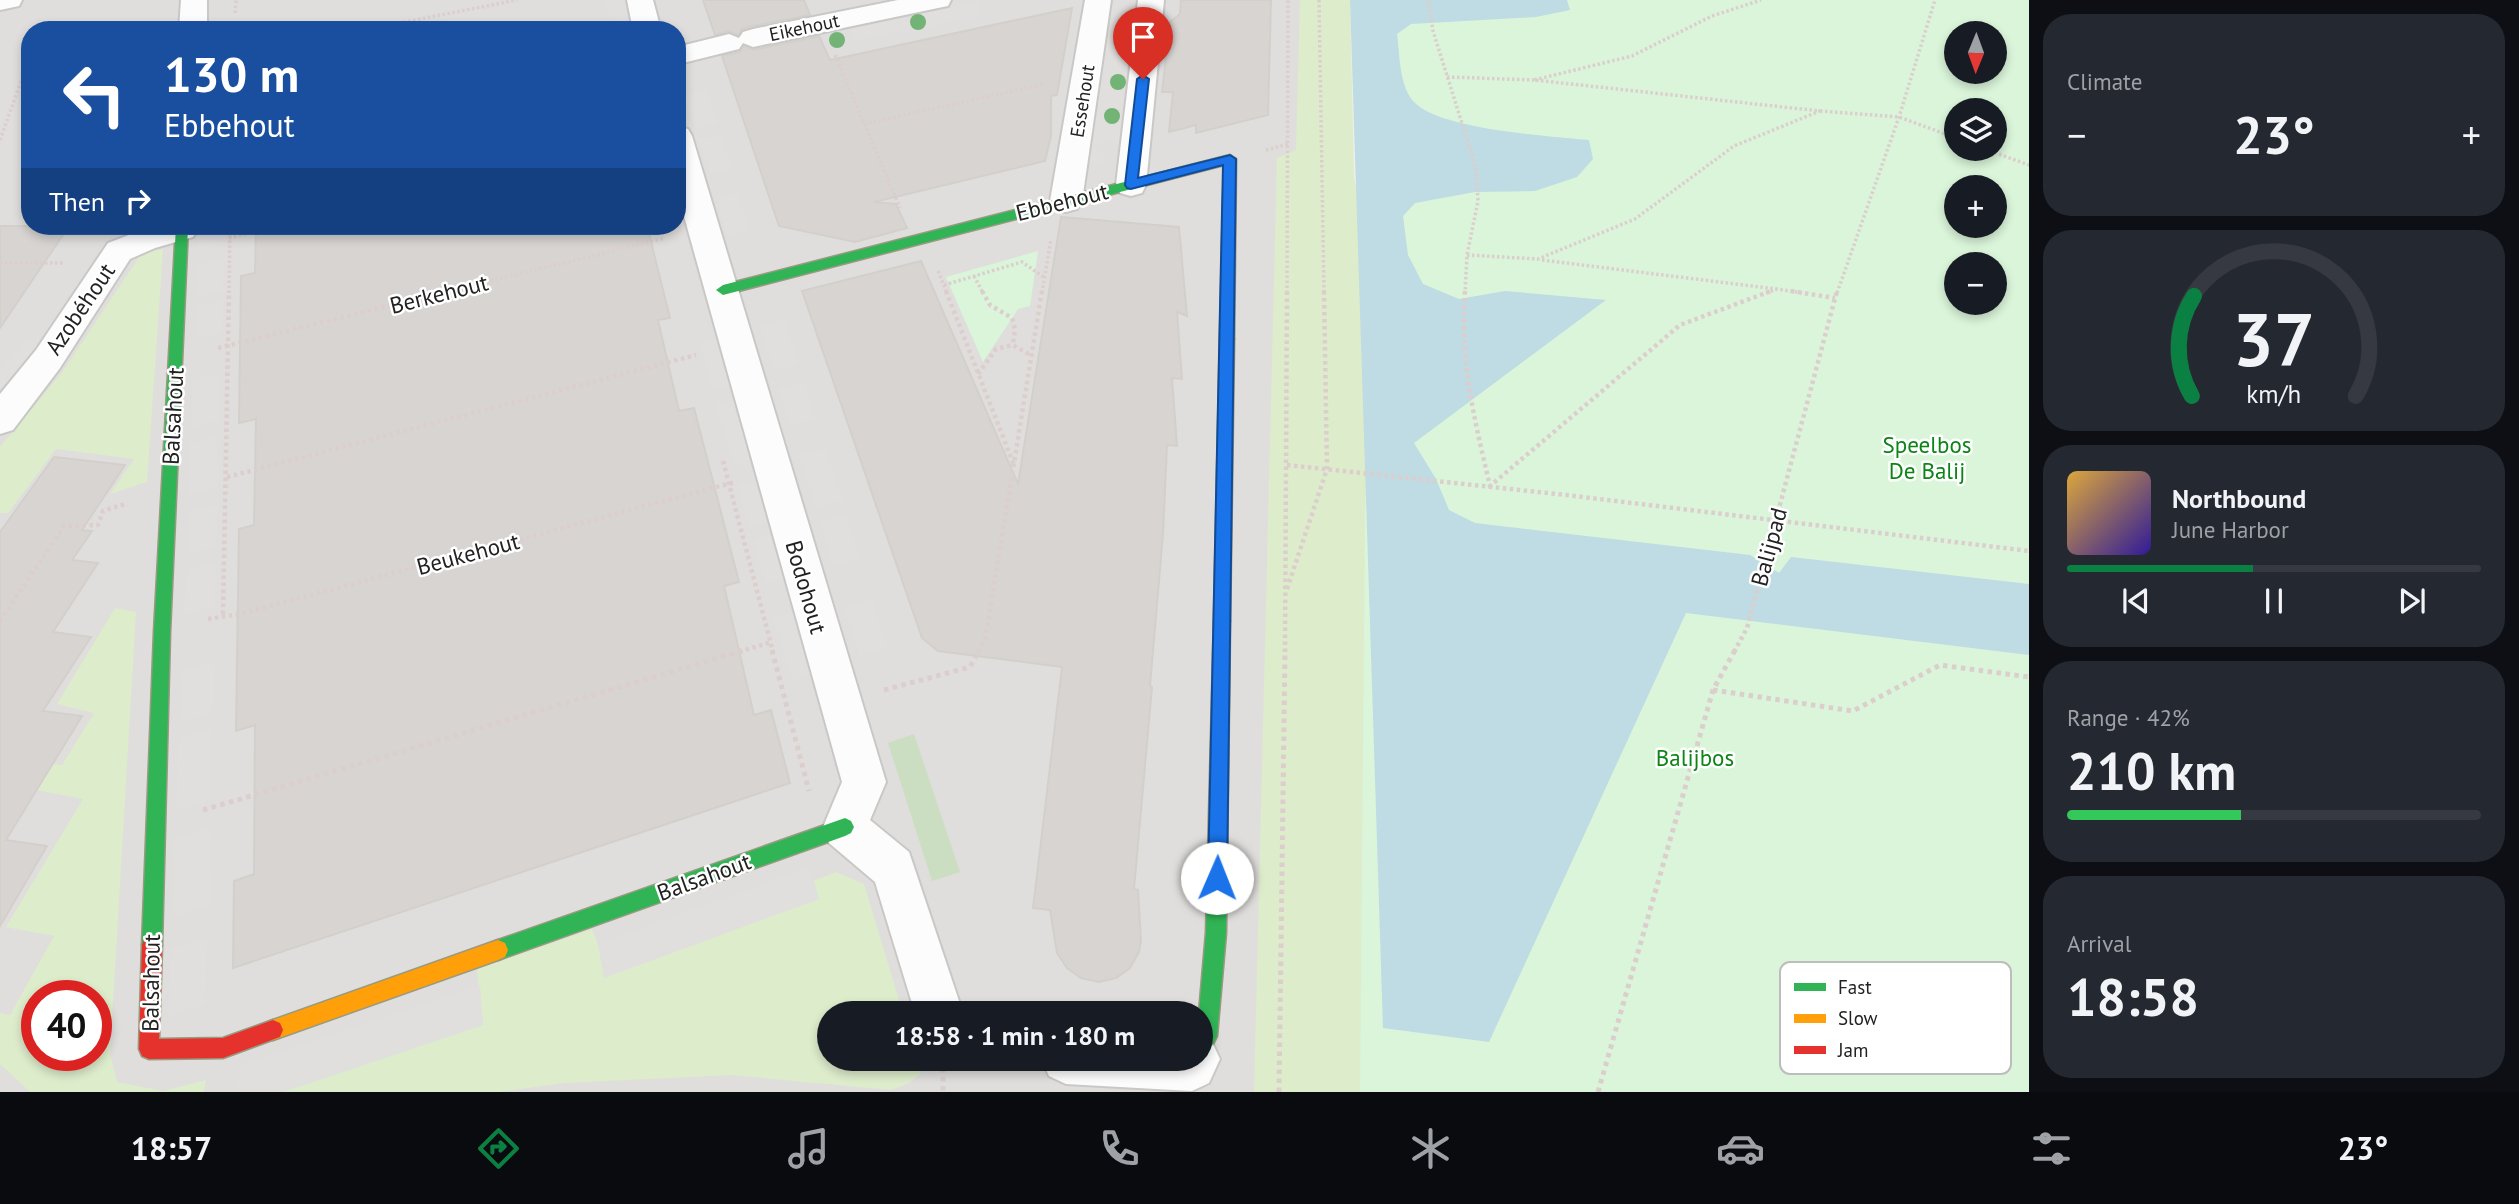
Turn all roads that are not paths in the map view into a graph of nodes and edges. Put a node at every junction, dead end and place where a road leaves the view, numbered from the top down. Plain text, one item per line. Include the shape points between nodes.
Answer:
1 (9, 0) edge
2 (194, 0) edge
3 (640, 0) edge
4 (938, 0) edge
5 (1098, 0) edge
6 (1151, 0) edge
7 (0, 2) edge
8 (193, 21) edge
9 (646, 21) edge
10 (686, 54) edge
11 (686, 168) edge
12 (1131, 185) junction
13 (1061, 203) junction
14 (157, 235) edge
15 (182, 235) edge
16 (723, 290) junction
17 (0, 419) edge
18 (832, 832) junction
19 (935, 1001) edge
20 (1210, 1001) edge

1 - 7 street
2 - 8 street
3 - 9 street
4 - 10 street, Eikehout
5 - 13 street, Essehout
6 - 12 street
11 - 16 street, Bodohout
12 - 13 street, Ebbehout
12 - 20 street, Ebbehout via 1230,159 1216,933
13 - 16 street, Ebbehout
14 - 17 street, Azobéhout via 119,251 48,359
15 - 18 street, Balsahout via 162,632 149,1049 223,1048
16 - 18 street, Bodohout via 864,782
18 - 19 street via 893,868

